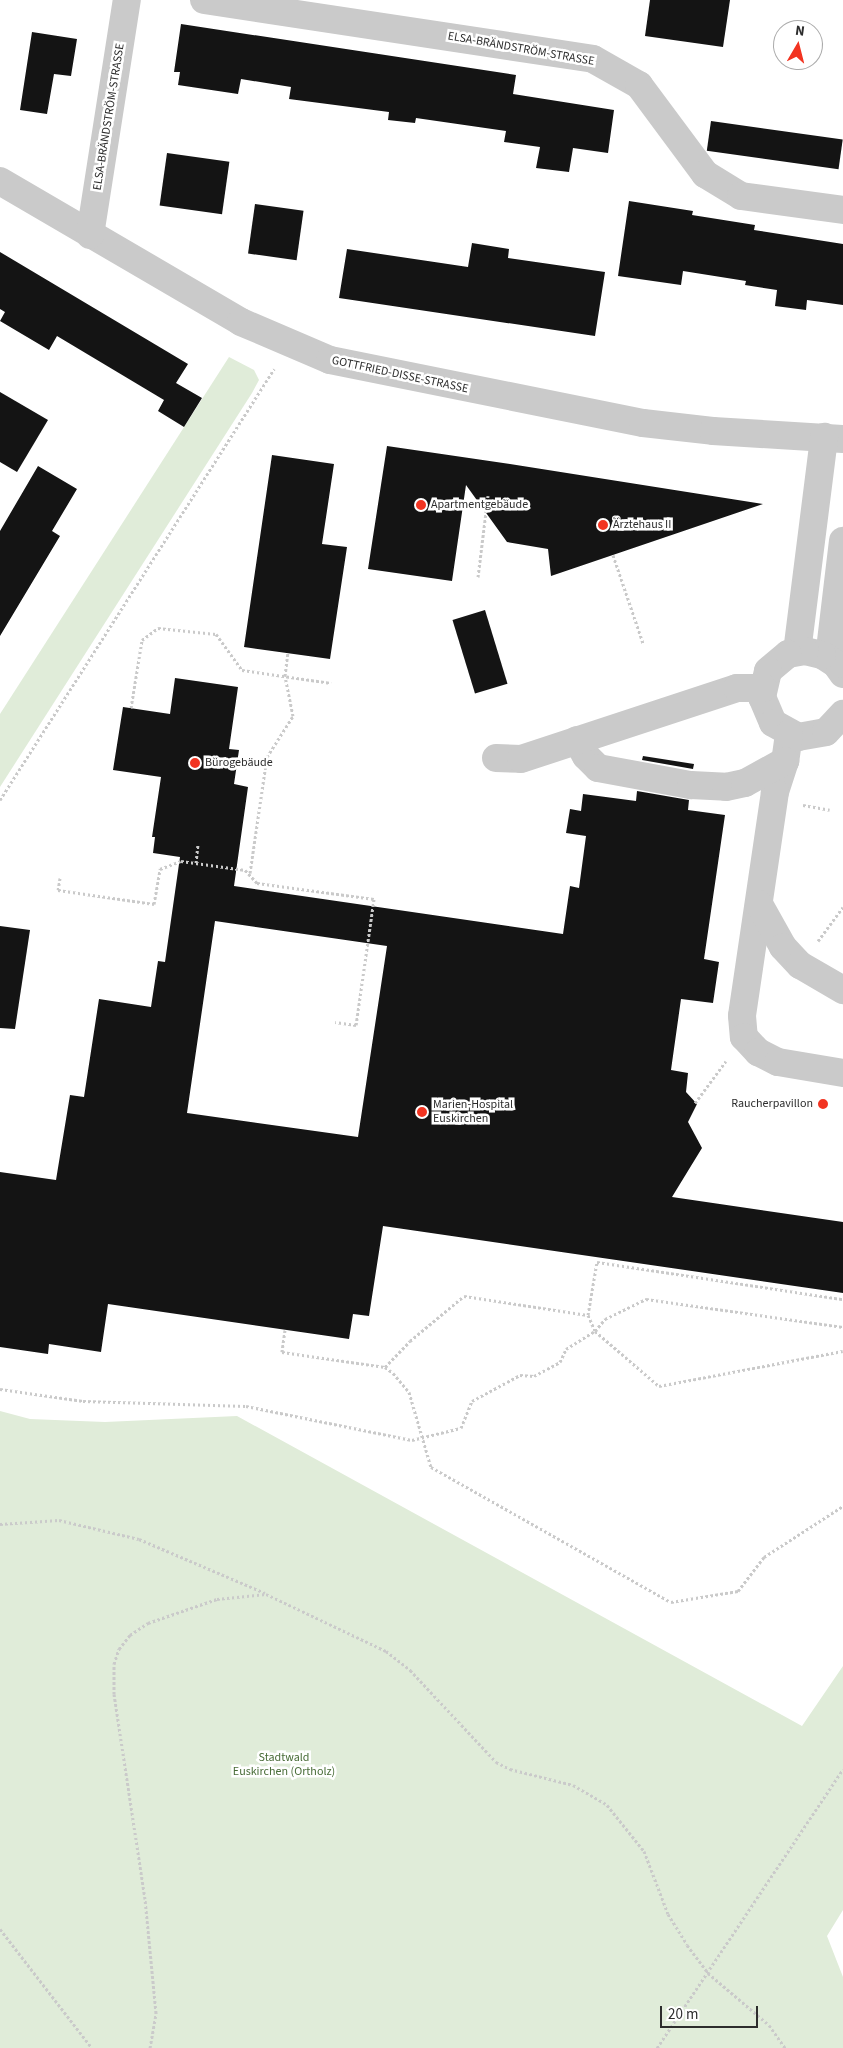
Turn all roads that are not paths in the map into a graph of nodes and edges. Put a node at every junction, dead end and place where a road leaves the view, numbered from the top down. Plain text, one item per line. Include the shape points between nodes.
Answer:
1 (128, 0) edge
2 (204, 0) edge
3 (0, 181) edge
4 (843, 210) edge
5 (90, 235) junction
6 (834, 438) edge
7 (843, 541) edge
8 (796, 652) junction
9 (836, 666) edge
10 (763, 688) junction
11 (843, 714) edge
12 (788, 734) junction
13 (577, 740) junction
14 (496, 758) dead end
15 (785, 761) junction
16 (759, 904) junction
17 (843, 990) edge
18 (843, 1073) edge

1 - 5 street, ELSA-BRÄNDSTRÖM-STRASSE
2 - 4 street, ELSA-BRÄNDSTRÖM-STRASSE via 594,59 639,85 705,174 741,196
3 - 5 street, GOTTFRIED-DISSE-STRASSE
5 - 6 street, GOTTFRIED-DISSE-STRASSE via 241,322 288,344 370,371 643,423
6 - 8 street
7 - 9 street
8 - 9 street via 814,652
8 - 10 street via 774,664
10 - 12 street via 768,716
10 - 13 street via 720,692
11 - 12 street via 834,726 817,736
12 - 15 street
13 - 14 street via 521,758
13 - 15 street via 598,768 691,785 726,787 745,783
15 - 16 street via 775,792
16 - 17 street via 783,947 800,965
16 - 18 street via 742,1016 744,1037 758,1052 778,1062

